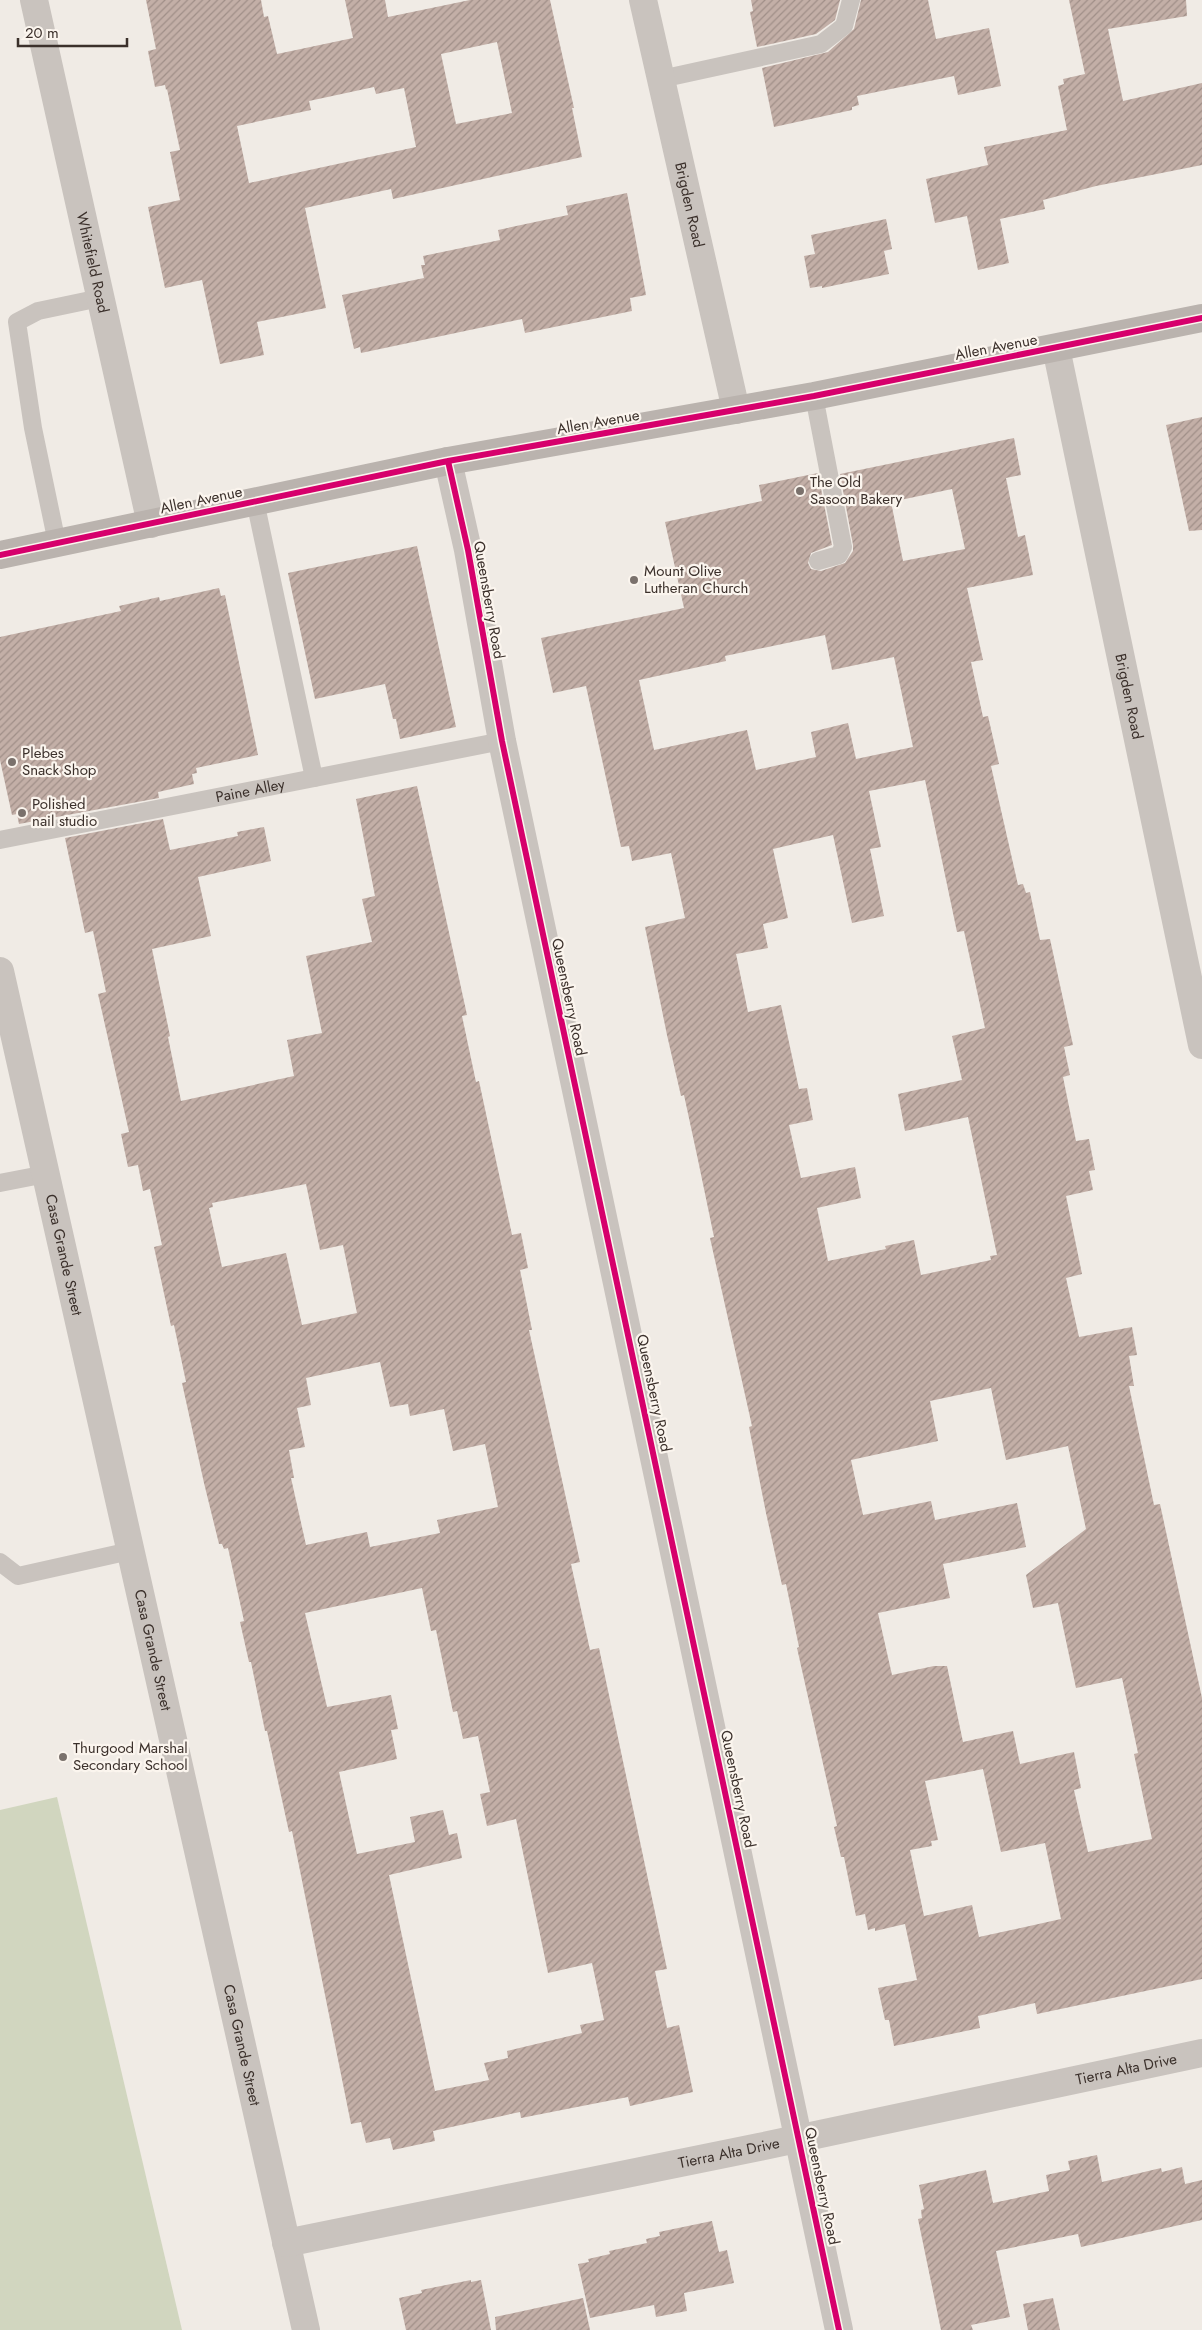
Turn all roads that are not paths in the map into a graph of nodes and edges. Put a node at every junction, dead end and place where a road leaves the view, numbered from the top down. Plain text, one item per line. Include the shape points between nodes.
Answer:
1 (34, 0) edge
2 (643, 0) edge
3 (851, 0) edge
4 (661, 79) junction
5 (100, 298) junction
6 (1202, 318) edge
7 (1056, 348) junction
8 (814, 396) junction
9 (736, 410) junction
10 (448, 461) junction
11 (255, 501) junction
12 (151, 524) junction
13 (57, 543) junction
14 (0, 555) edge
15 (818, 561) dead end
16 (502, 741) junction
17 (314, 778) junction
18 (0, 840) edge
19 (0, 971) edge
20 (1202, 1045) edge
21 (46, 1174) junction
22 (0, 1183) edge
23 (130, 1551) junction
24 (0, 1562) edge
25 (1202, 2053) edge
26 (799, 2138) junction
27 (286, 2243) junction
28 (306, 2330) edge
29 (839, 2330) edge

1 - 5 street, Whitefield Road
2 - 4 street, Brigden Road
3 - 4 lane via 844,26 821,44
4 - 9 street, Brigden Road
5 - 12 street, Whitefield Road
5 - 13 lane via 38,311 17,322 33,428
6 - 7 street, Allen Avenue
7 - 8 street, Allen Avenue
7 - 20 street, Brigden Road
8 - 9 street, Allen Avenue
8 - 15 lane via 843,547 839,554
9 - 10 street, Allen Avenue
10 - 11 street, Allen Avenue
10 - 16 street, Queensberry Road via 468,550
11 - 12 street, Allen Avenue
11 - 17 lane
12 - 13 street, Allen Avenue
13 - 14 street, Allen Avenue
16 - 17 lane, Paine Alley
16 - 26 street, Queensberry Road
17 - 18 lane, Paine Alley
19 - 21 street, Casa Grande Street
21 - 22 lane
21 - 23 street, Casa Grande Street
23 - 24 lane via 18,1576
23 - 27 street, Casa Grande Street
25 - 26 street, Tierra Alta Drive
26 - 27 street, Tierra Alta Drive
26 - 29 street, Queensberry Road
27 - 28 street, Casa Grande Street

